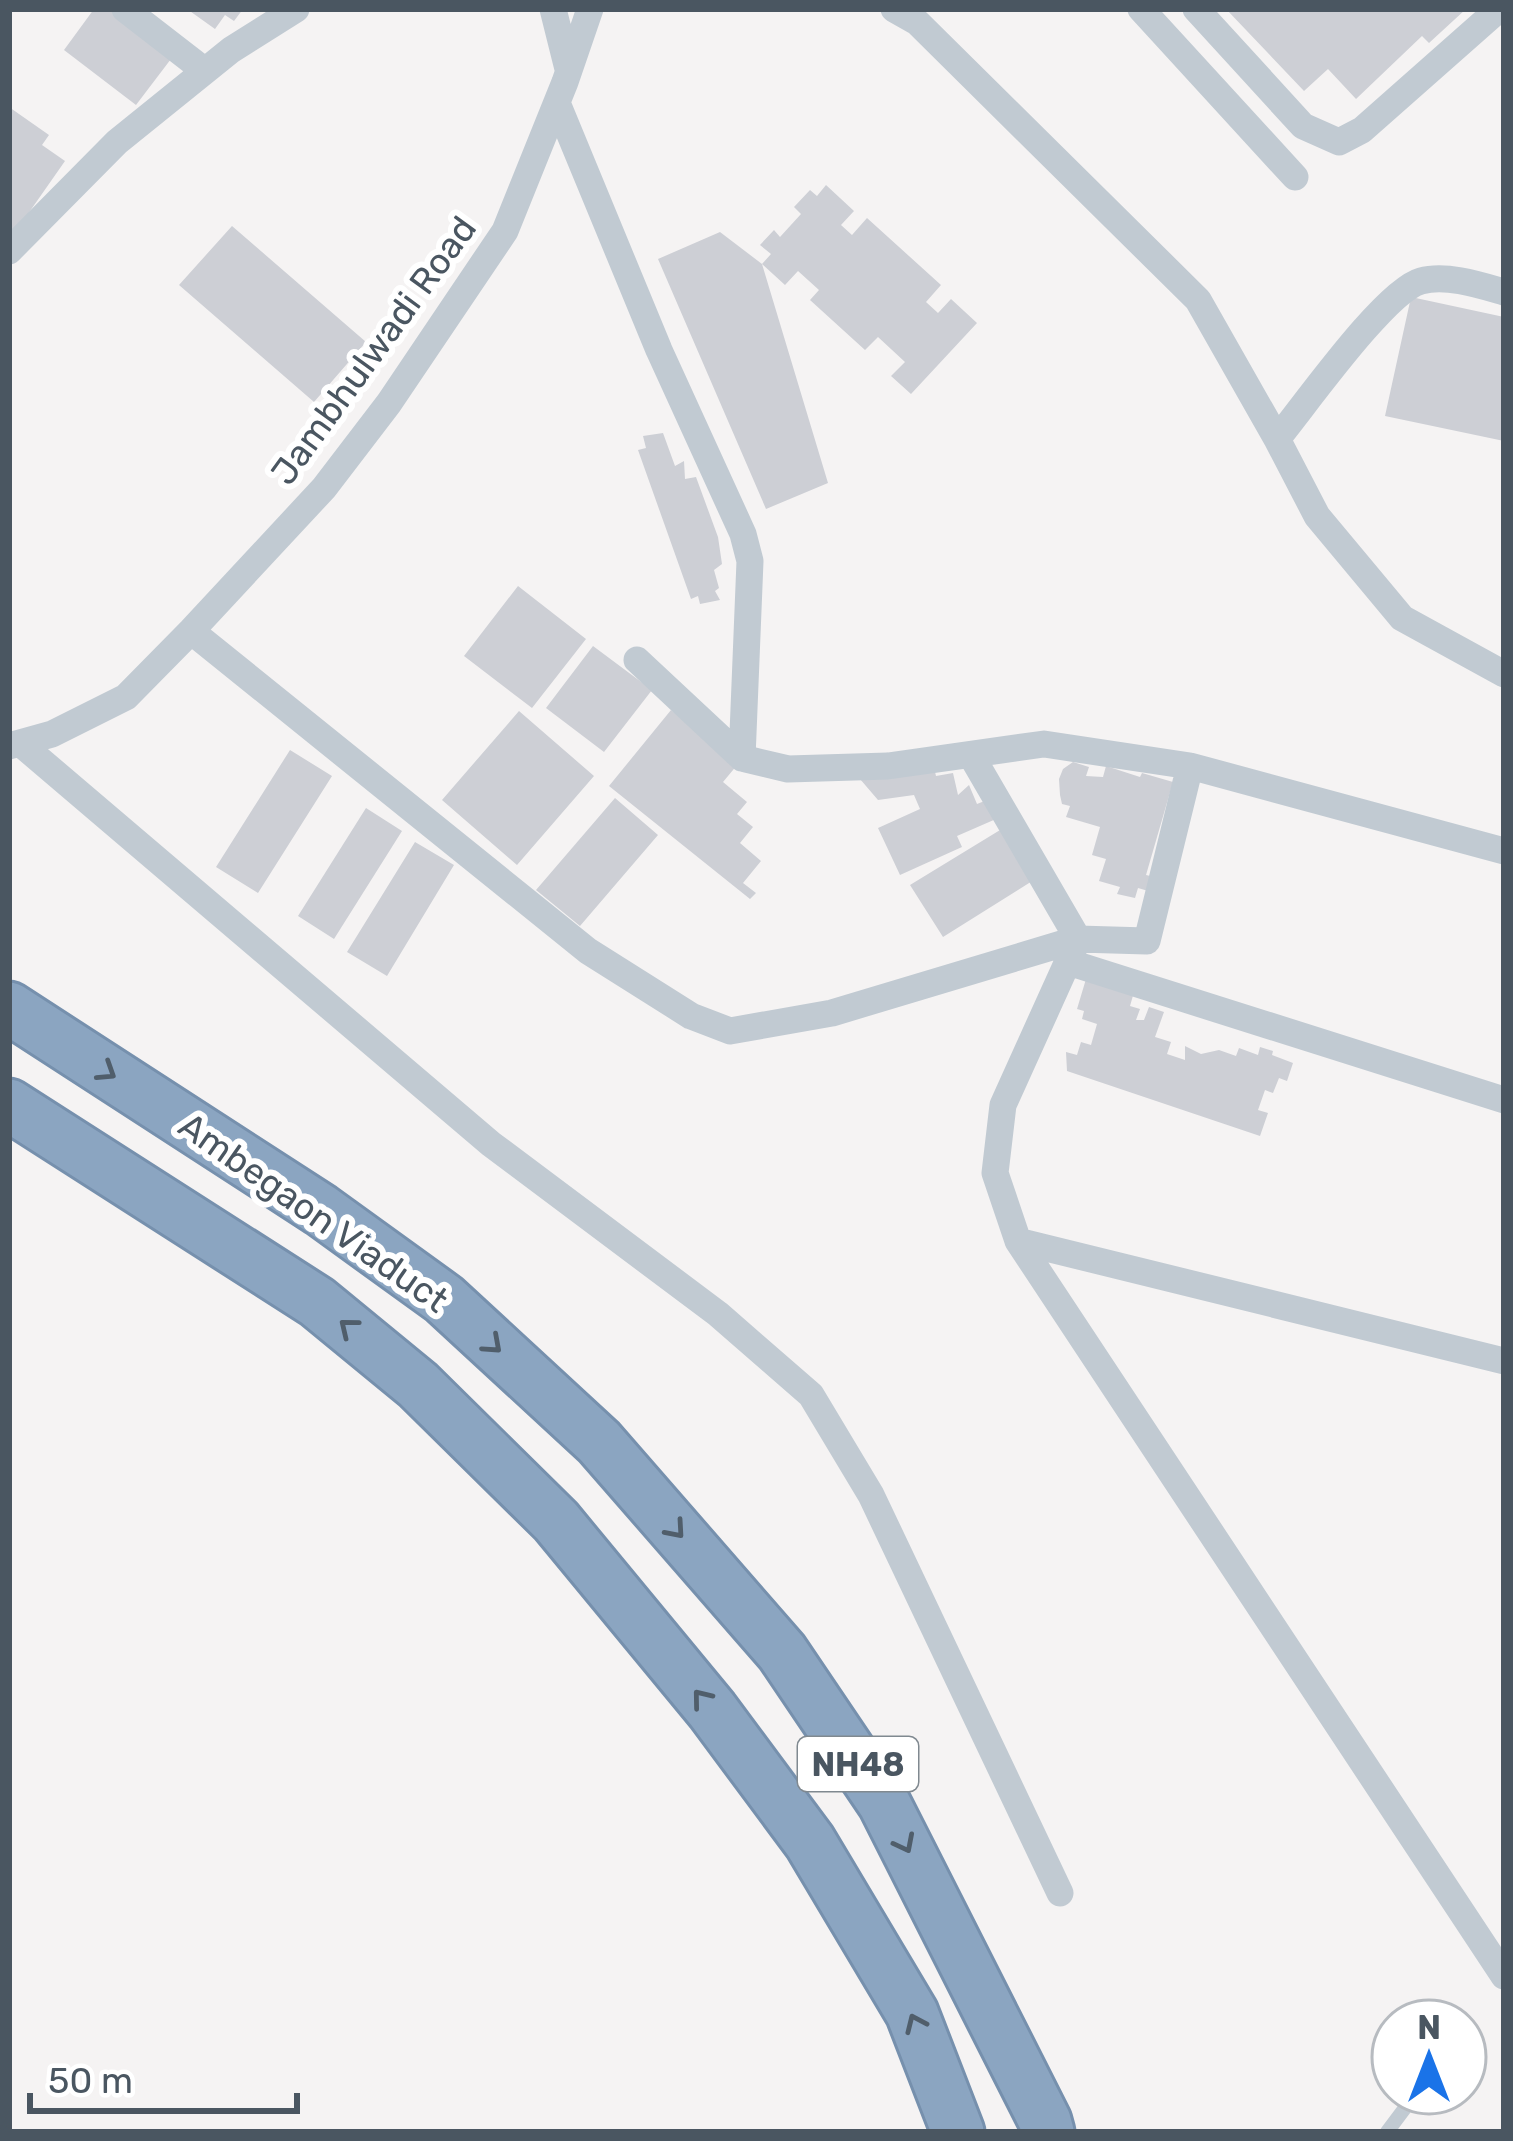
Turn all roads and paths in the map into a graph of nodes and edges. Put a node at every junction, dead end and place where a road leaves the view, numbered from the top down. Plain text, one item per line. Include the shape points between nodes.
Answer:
1 (125, 9) edge
2 (296, 9) edge
3 (553, 9) edge
4 (590, 9) edge
5 (894, 9) edge
6 (1141, 9) edge
7 (1196, 9) edge
8 (1499, 9) edge
9 (205, 70) junction
10 (569, 71) junction
11 (1264, 84) junction
12 (556, 103) junction
13 (1235, 112) junction
14 (1295, 177) dead end
15 (9, 251) edge
16 (1504, 292) edge
17 (1277, 439) junction
18 (191, 632) junction
19 (637, 660) dead end
20 (1504, 674) edge
21 (14, 744) edge
22 (971, 754) junction
23 (742, 758) junction
24 (1190, 766) junction
25 (1504, 851) edge
26 (1073, 951) junction
27 (9, 1008) edge
28 (1504, 1100) edge
29 (9, 1105) edge
30 (1018, 1241) junction
31 (1504, 1361) edge
32 (1060, 1893) dead end
33 (1504, 1976) edge
34 (958, 2132) edge
35 (1048, 2132) edge

1 - 9 street
2 - 9 street
3 - 10 street
4 - 10 street, Jambhulwadi Road
5 - 17 street via 917,22 1198,300
6 - 13 street
7 - 11 street
8 - 11 street via 1339,142 1303,126
9 - 15 street via 117,142
10 - 12 street, Jambhulwadi Road
11 - 13 street
12 - 18 street, Jambhulwadi Road via 505,231 389,403 324,488
12 - 23 street via 743,534 750,561
13 - 14 street
16 - 17 street via 1462,280 1421,281 1387,303
17 - 20 street via 1317,516 1402,618
18 - 21 street, Jambhulwadi Road via 126,697
18 - 26 street via 588,951 691,1016 730,1031
19 - 23 street
21 - 32 street via 491,1144 718,1314 811,1395 872,1495
22 - 23 street via 788,770
22 - 24 street via 1044,744
22 - 26 street
24 - 25 street
24 - 26 street via 1147,941
26 - 28 street
26 - 30 street via 1003,1105 994,1173
27 -> 35 highway, Ambegaon Viaduct / NH48 via 443,1299 599,1442 782,1652 884,1803
34 -> 29 highway, Ambegaon Viaduct / NH48 via 911,2013 810,1843 556,1522 418,1385 317,1302
30 - 31 street
30 - 33 street

